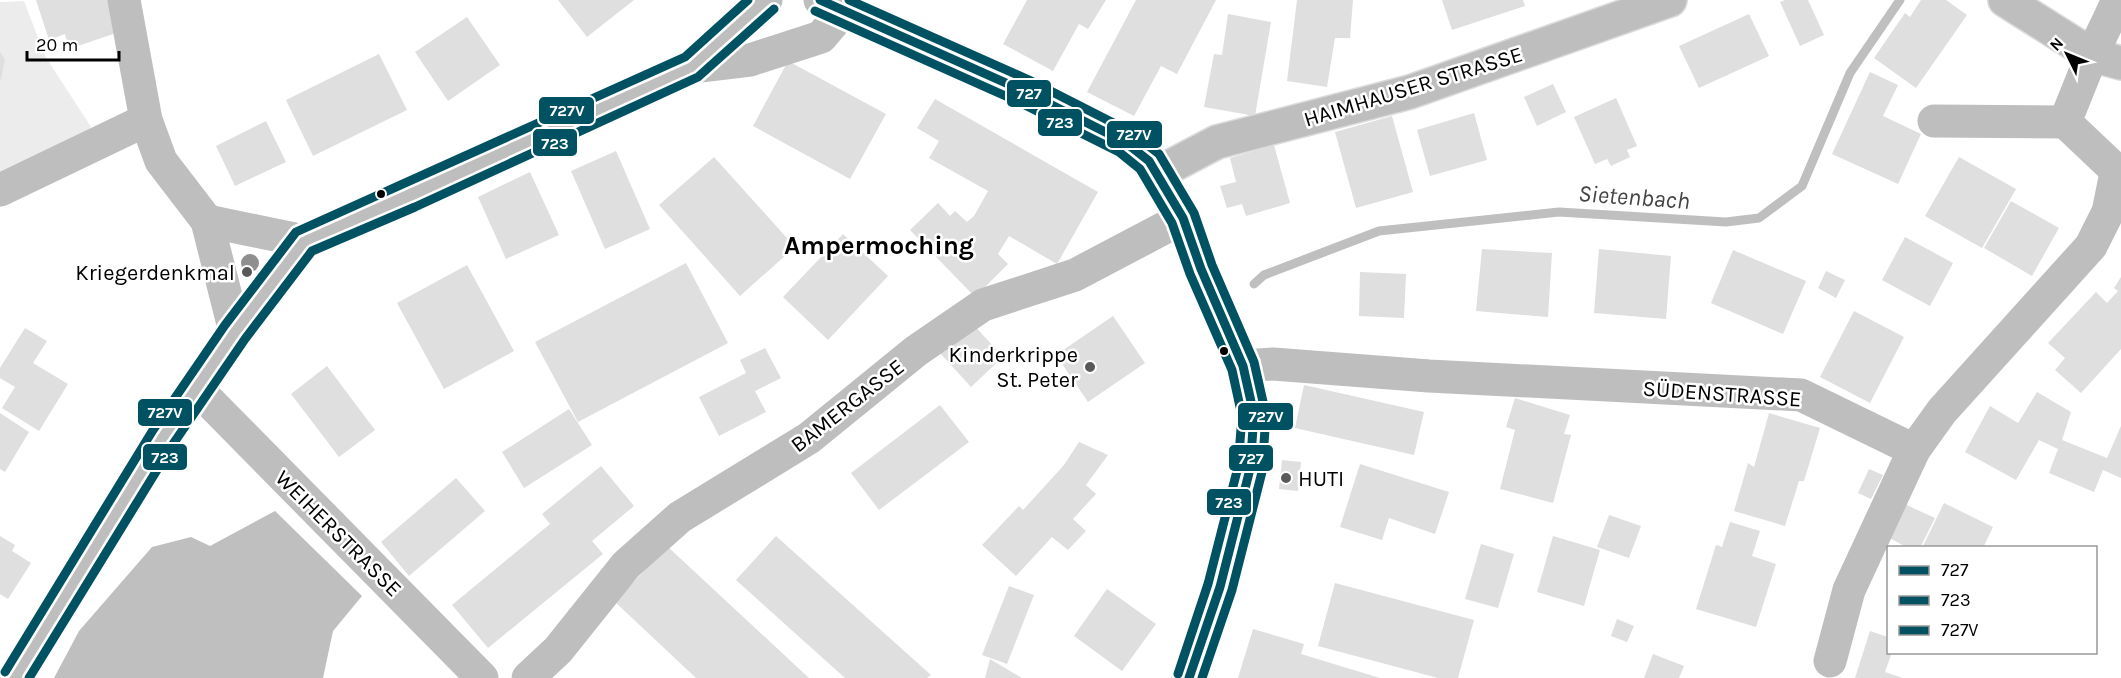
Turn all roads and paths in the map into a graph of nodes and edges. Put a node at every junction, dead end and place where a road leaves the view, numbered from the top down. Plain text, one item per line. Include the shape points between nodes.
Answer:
1 (124, 0) edge
2 (766, 0) edge
3 (1670, 0) edge
4 (2004, 0) edge
5 (2118, 0) edge
6 (831, 6) edge
7 (1634, 6) edge
8 (2106, 59) edge
9 (692, 67) junction
10 (146, 120) junction
11 (1934, 121) dead end
12 (2065, 122) junction
13 (1158, 173) junction
14 (2119, 174) edge
15 (0, 190) edge
16 (1183, 219) junction
17 (207, 221) junction
18 (304, 241) junction
19 (235, 332) junction
20 (1243, 366) junction
21 (196, 388) junction
22 (1914, 450) junction
23 (1830, 661) dead end
24 (15, 678) edge
25 (482, 678) edge
26 (528, 678) edge
27 (1189, 678) edge

1 - 10 street
2 - 9 street
3 - 7 street, HAIMHAUSER STRASSE
4 - 8 street
5 - 8 street
6 - 9 street via 821,37 750,60
6 - 13 street via 1024,91 1125,142
7 - 13 street, HAIMHAUSER STRASSE via 1410,92 1217,142
8 - 12 street
9 - 18 street
10 - 15 street
10 - 17 street via 161,161
11 - 12 street
12 - 14 street
13 - 16 street
14 - 22 street via 2108,212 2091,246 1942,411
16 - 20 street
16 - 26 street, BAMERGASSE via 1075,275 983,305 916,351 809,438 680,517 626,565 558,650
17 - 18 street
17 - 19 street
18 - 19 street
19 - 21 street
20 - 22 street, SÜDENSTRASSE via 1273,364 1802,395
20 - 27 street via 1254,415 1250,468 1220,587
21 - 24 street
21 - 25 street, WEIHERSTRASSE
22 - 23 street via 1849,590

